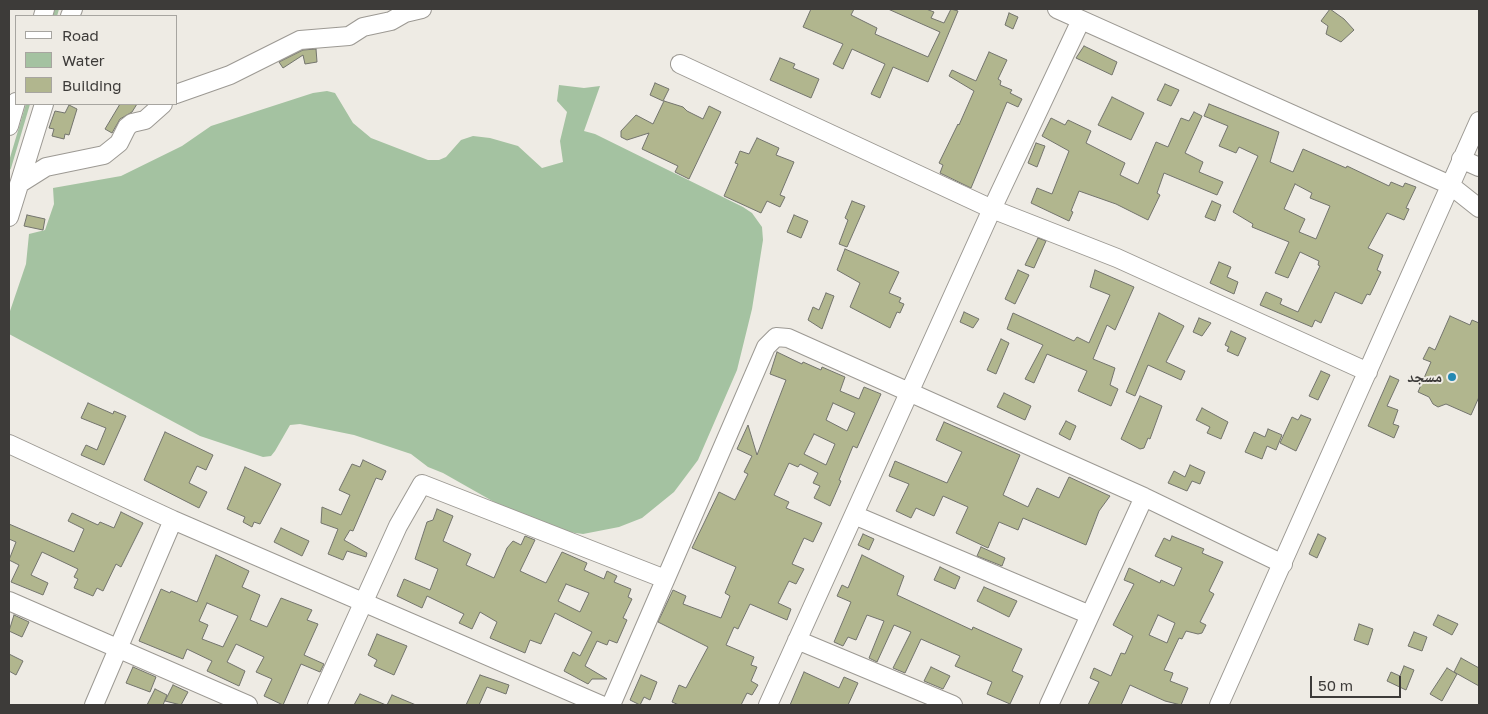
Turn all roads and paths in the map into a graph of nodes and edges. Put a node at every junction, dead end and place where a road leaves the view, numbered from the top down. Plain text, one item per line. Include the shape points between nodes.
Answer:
1 (1057, 9) edge
2 (411, 10) edge
3 (1081, 20) junction
4 (680, 64) dead end
5 (178, 93) edge
6 (15, 105) edge
7 (44, 105) edge
8 (162, 105) edge
9 (1479, 121) edge
10 (9, 126) edge
11 (1461, 159) junction
12 (1479, 167) edge
13 (19, 184) junction
14 (1450, 185) junction
15 (1479, 208) edge
16 (992, 209) junction
17 (9, 217) edge
18 (1368, 372) junction
19 (910, 392) junction
20 (9, 444) edge
21 (1144, 497) junction
22 (854, 515) junction
23 (173, 520) junction
24 (1283, 564) junction
25 (665, 579) junction
26 (9, 601) edge
27 (364, 601) junction
28 (1090, 615) junction
29 (797, 640) junction
30 (118, 649) junction
31 (94, 705) edge
32 (248, 705) edge
33 (317, 705) edge
34 (601, 705) edge
35 (610, 705) edge
36 (768, 705) edge
37 (953, 705) edge
38 (1049, 705) edge
39 (1219, 705) edge

1 - 3 street
2 - 5 street via 391,21 363,27 349,36 300,40 230,75
3 - 14 street
3 - 16 street
4 - 16 street
6 - 10 street
7 - 13 street
8 - 13 street via 145,120 127,127 119,143 104,155 46,167
9 - 11 street
11 - 12 street
11 - 14 street
13 - 17 street
14 - 15 street
14 - 18 street
16 - 18 street via 1118,258
16 - 19 street
18 - 24 street
19 - 21 street
19 - 22 street
19 - 25 street via 788,338 776,337 766,347
20 - 23 street
21 - 24 street
21 - 28 street
22 - 28 street
22 - 29 street
23 - 27 street
23 - 30 street
24 - 39 street
25 - 27 street via 422,484 398,526
25 - 35 street
26 - 30 street
27 - 33 street
27 - 34 street
28 - 38 street
29 - 36 street
29 - 37 street
30 - 31 street
30 - 32 street

